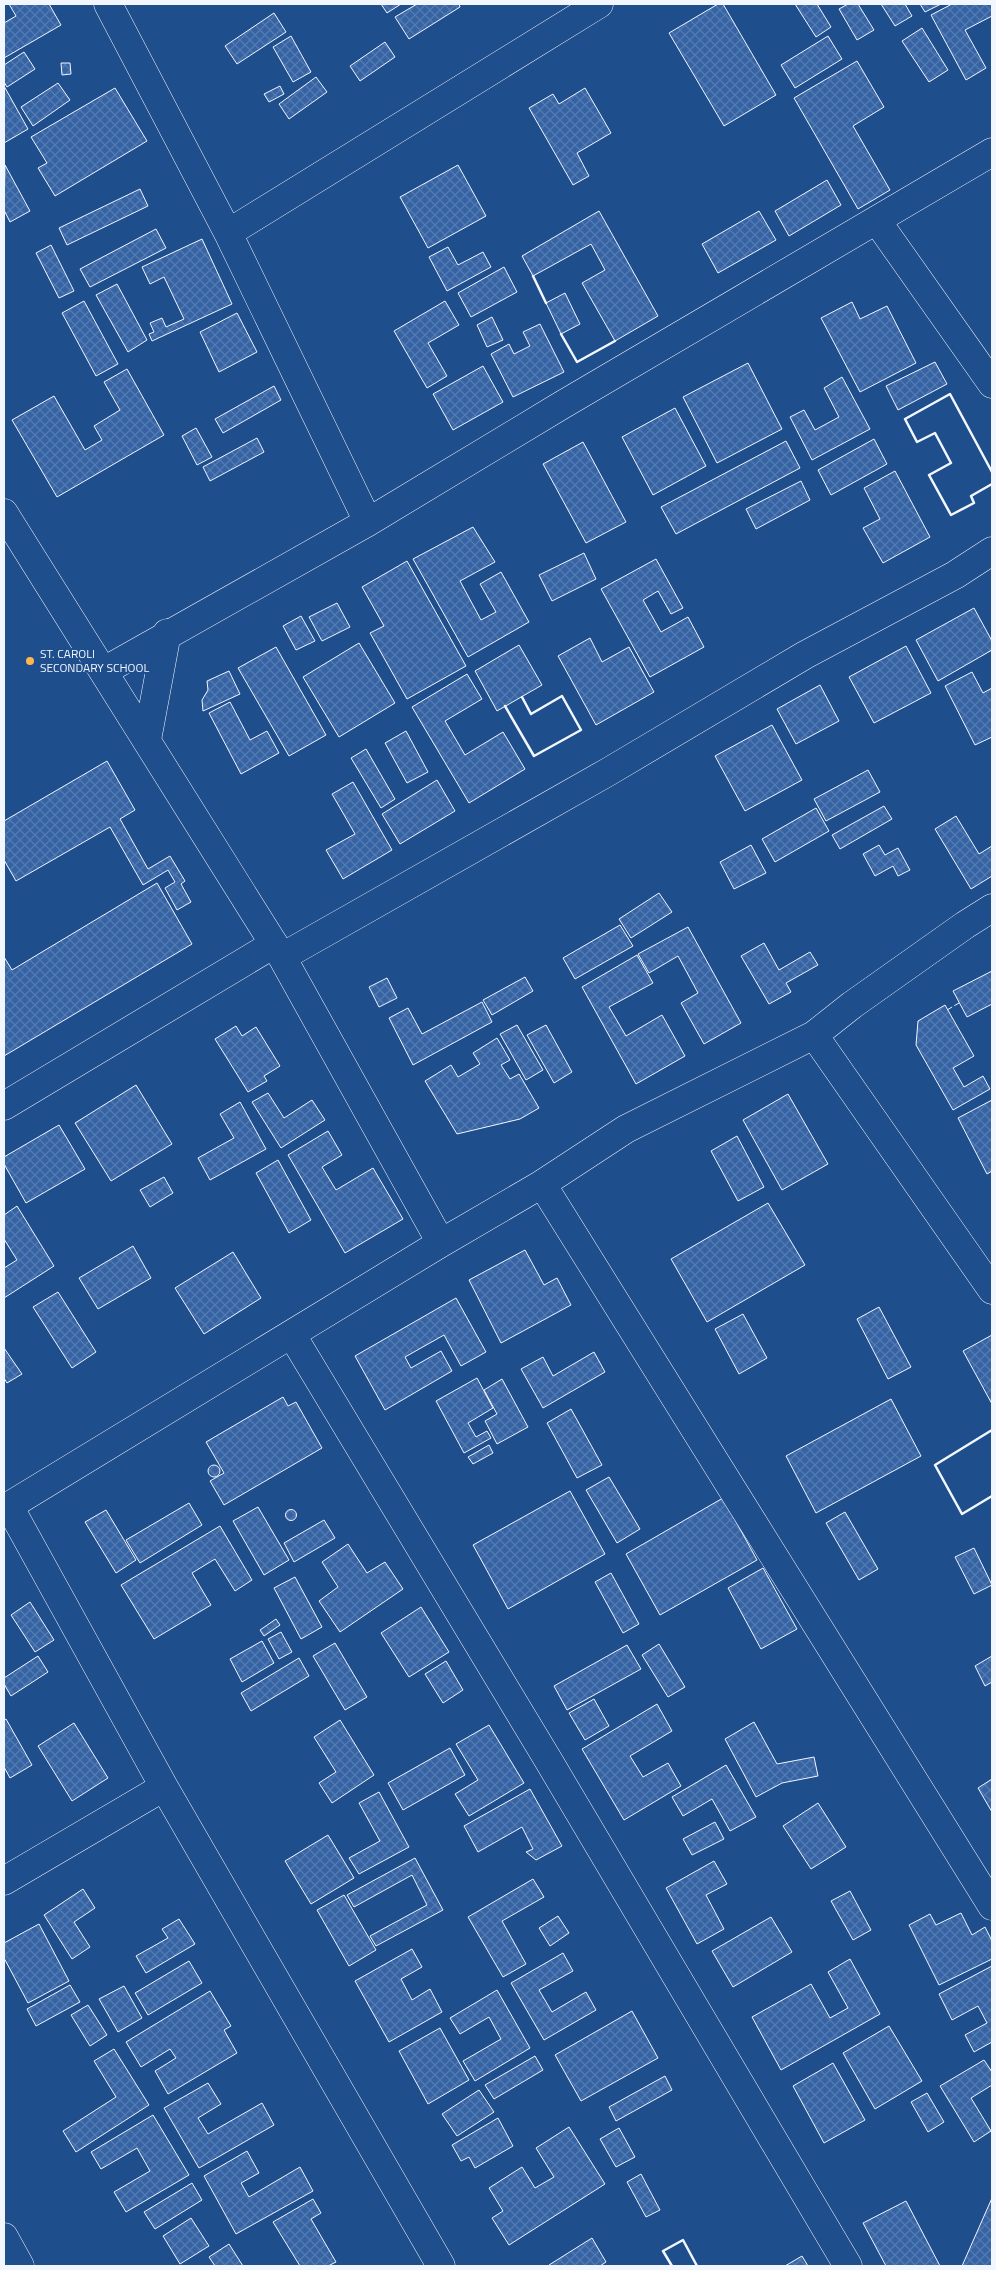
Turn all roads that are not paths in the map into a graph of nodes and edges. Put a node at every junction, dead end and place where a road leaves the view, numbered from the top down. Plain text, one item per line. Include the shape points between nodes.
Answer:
1 (108, 4) edge
2 (599, 4) edge
3 (992, 152) edge
4 (877, 221) junction
5 (228, 233) junction
6 (992, 384) edge
7 (4, 513) edge
8 (368, 522) junction
9 (990, 551) edge
10 (167, 634) junction
11 (104, 671) junction
12 (147, 740) junction
13 (992, 908) edge
14 (278, 951) junction
15 (814, 1035) junction
16 (4, 1106) edge
17 (542, 1184) junction
18 (441, 1243) junction
19 (991, 1283) edge
20 (292, 1335) junction
21 (6, 1508) edge
22 (164, 1787) junction
23 (4, 1881) edge
24 (992, 1906) edge
25 (4, 2237) edge
26 (20, 2266) edge
27 (441, 2266) edge
28 (848, 2266) edge

1 - 5 street
2 - 5 street
3 - 4 street
4 - 6 street
4 - 8 street
5 - 8 street
7 - 11 street
8 - 10 street
9 - 14 street via 955,575 806,655 608,772
10 - 11 street
10 - 12 street
11 - 12 street
12 - 14 street
13 - 15 street via 860,999
14 - 16 street
14 - 18 street
15 - 17 street via 626,1129
15 - 19 street
17 - 18 street
17 - 24 street
18 - 20 street
20 - 21 street
20 - 28 street
21 - 22 street
22 - 23 street
22 - 27 street
25 - 26 street

